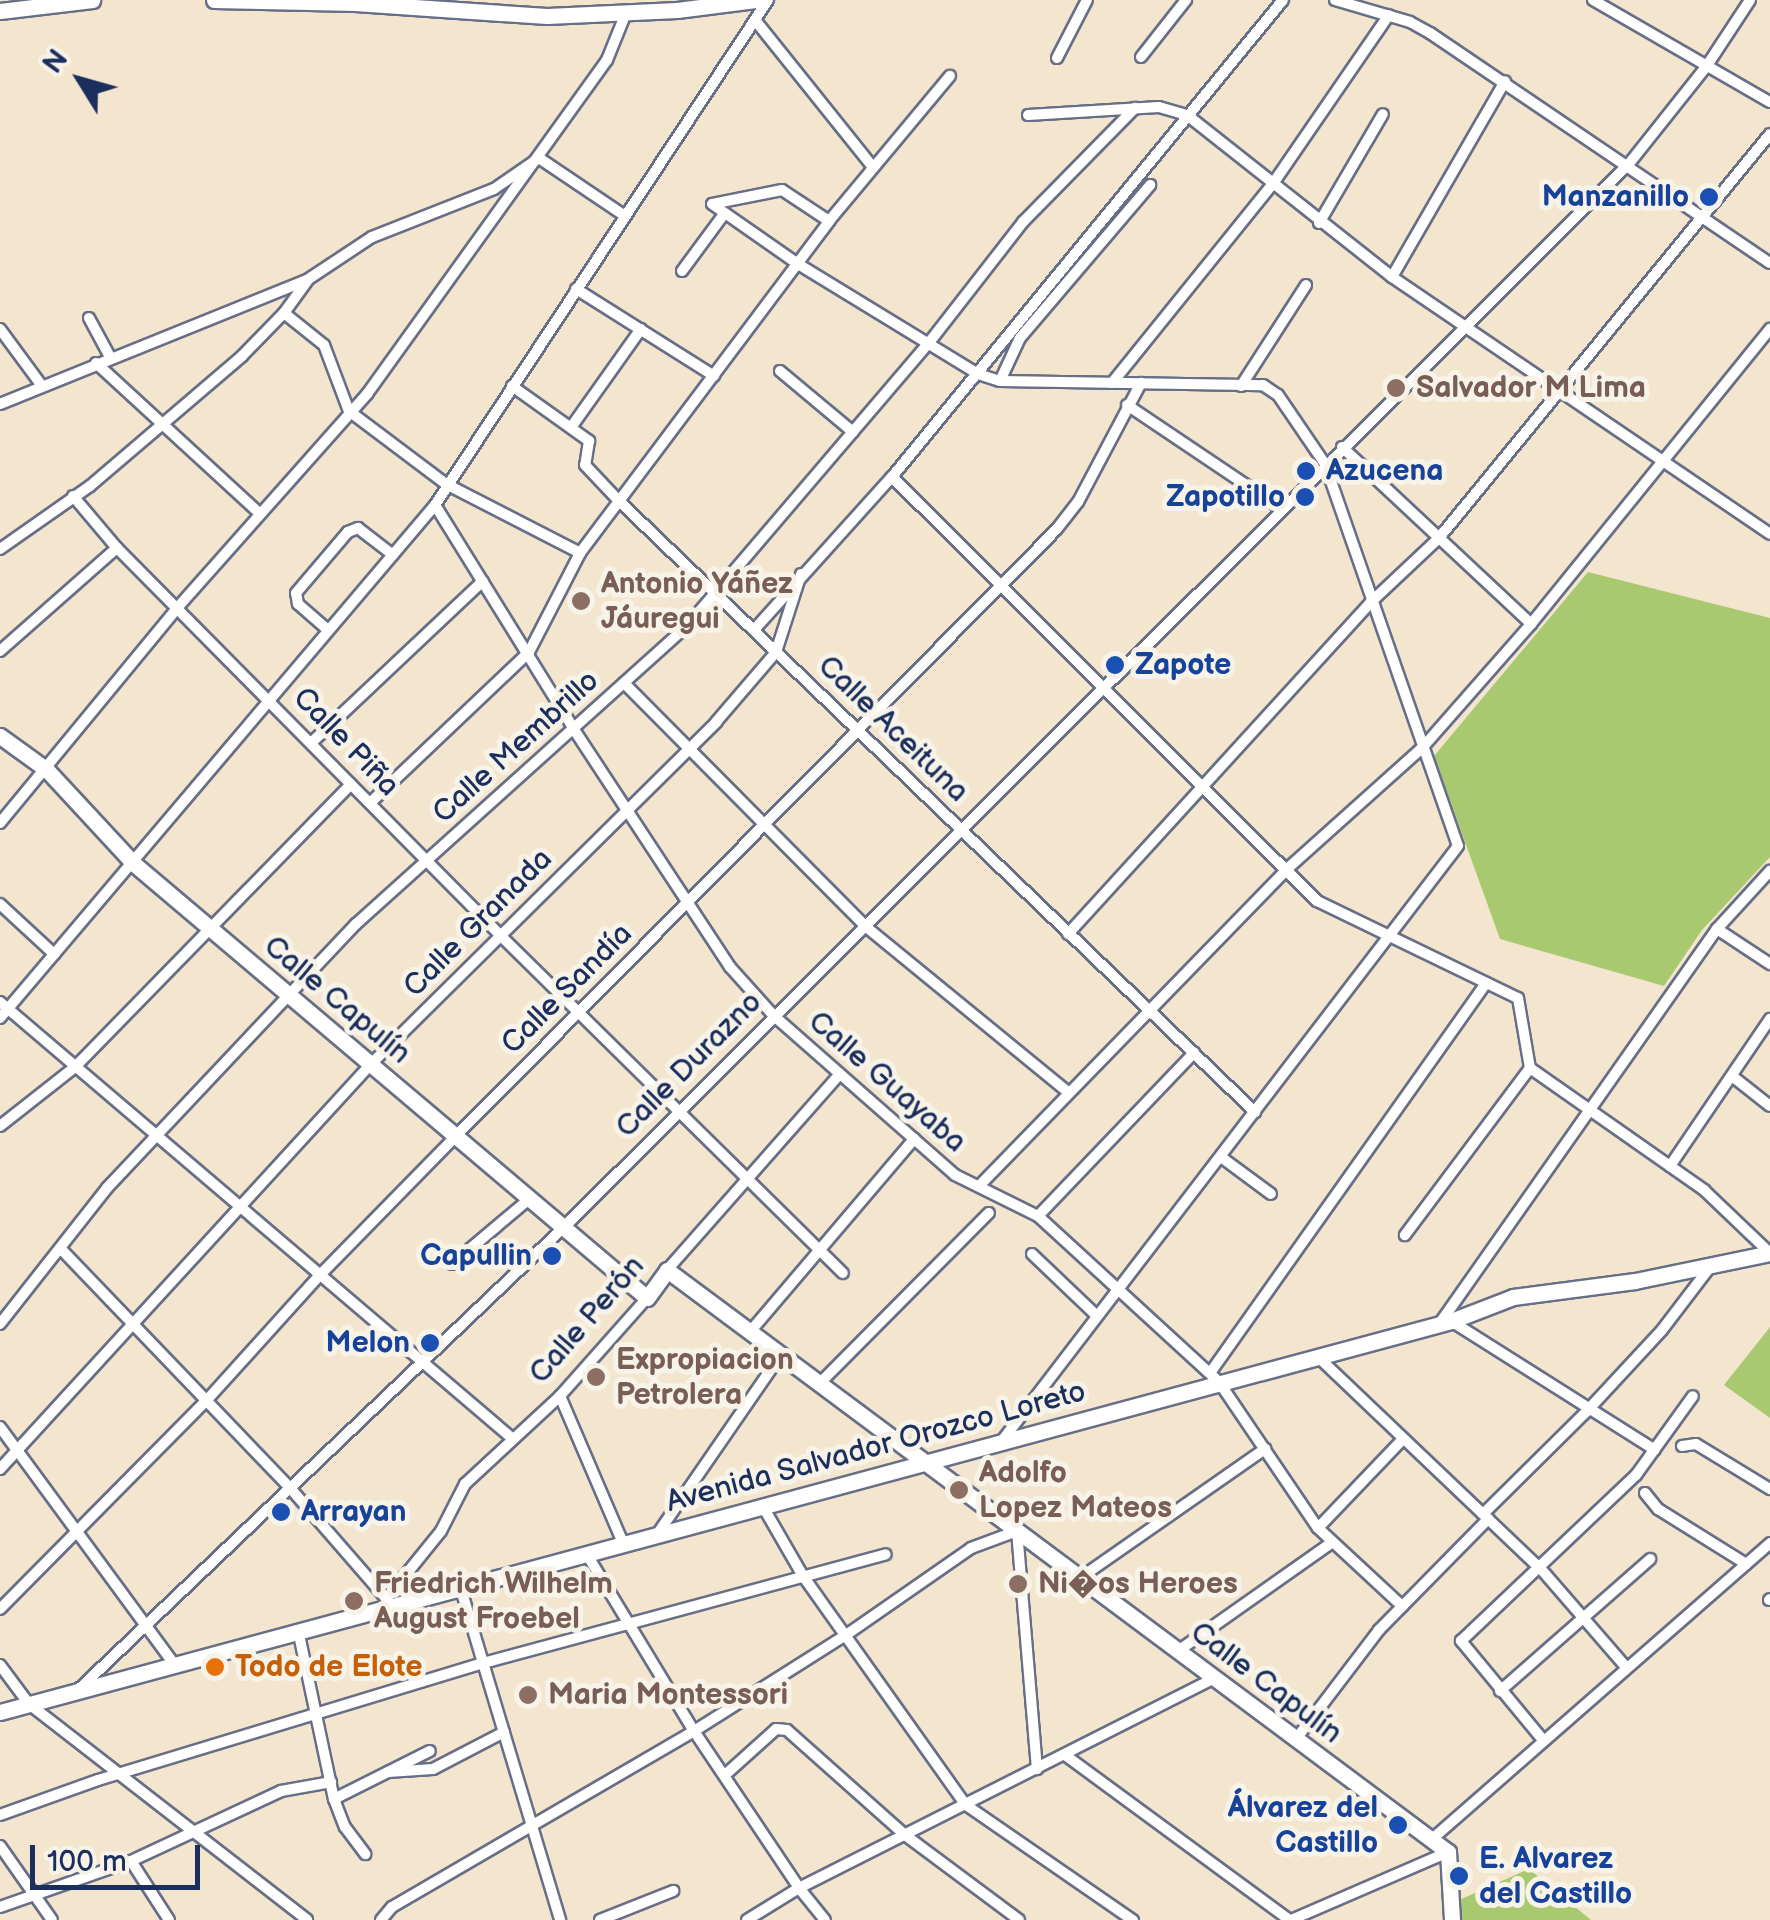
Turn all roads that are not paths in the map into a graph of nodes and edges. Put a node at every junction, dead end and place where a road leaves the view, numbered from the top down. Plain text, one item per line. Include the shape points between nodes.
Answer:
1 (92, 0) edge
2 (214, 0) edge
3 (490, 0) edge
4 (755, 0) edge
5 (768, 0) edge
6 (1087, 0) edge
7 (1186, 0) edge
8 (1284, 0) edge
9 (1335, 0) edge
10 (1593, 0) edge
11 (1750, 0) edge
12 (727, 1) edge
13 (279, 2) edge
14 (357, 2) edge
15 (0, 11) edge
16 (477, 12) junction
17 (626, 13) junction
18 (1389, 15) junction
19 (755, 20) junction
20 (1142, 57) dead end
21 (1056, 58) dead end
22 (1706, 66) junction
23 (950, 76) dead end
24 (1505, 82) junction
25 (1770, 102) edge
26 (1135, 108) junction
27 (1382, 114) dead end
28 (1028, 115) dead end
29 (1187, 115) junction
30 (1770, 134) edge
31 (539, 158) junction
32 (1628, 165) junction
33 (872, 166) junction
34 (1150, 185) dead end
35 (1272, 186) junction
36 (724, 214) junction
37 (625, 216) junction
38 (1702, 216) junction
39 (829, 221) junction
40 (1318, 222) junction
41 (1770, 263) edge
42 (798, 264) junction
43 (682, 271) dead end
44 (1392, 277) junction
45 (307, 280) junction
46 (1306, 285) dead end
47 (576, 288) junction
48 (284, 313) junction
49 (88, 318) dead end
50 (1465, 325) junction
51 (0, 329) edge
52 (641, 329) junction
53 (1770, 329) edge
54 (928, 344) junction
55 (110, 358) junction
56 (96, 363) junction
57 (780, 371) dead end
58 (978, 374) junction
59 (714, 376) junction
60 (1000, 381) junction
61 (1112, 383) junction
62 (1141, 383) junction
63 (42, 386) junction
64 (512, 386) junction
65 (1241, 386) junction
66 (1560, 390) junction
67 (0, 404) edge
68 (1127, 405) junction
69 (349, 411) junction
70 (162, 424) junction
71 (572, 426) junction
72 (852, 432) junction
73 (1342, 446) junction
74 (1664, 462) junction
75 (1325, 464) junction
76 (892, 478) junction
77 (446, 484) junction
78 (73, 496) junction
79 (619, 501) junction
80 (435, 505) junction
81 (1280, 508) junction
82 (260, 514) junction
83 (1770, 534) edge
84 (1439, 538) junction
85 (117, 548) junction
86 (0, 550) edge
87 (580, 553) junction
88 (393, 554) junction
89 (801, 574) junction
90 (483, 580) junction
91 (1000, 586) junction
92 (715, 593) junction
93 (1371, 602) junction
94 (178, 607) junction
95 (1531, 624) junction
96 (328, 630) junction
97 (754, 630) junction
98 (0, 652) edge
99 (529, 652) junction
100 (776, 652) junction
101 (624, 683) junction
102 (1102, 686) junction
103 (270, 701) junction
104 (573, 728) junction
105 (858, 730) junction
106 (0, 736) edge
107 (312, 743) junction
108 (1422, 747) junction
109 (688, 750) junction
110 (47, 770) junction
111 (352, 784) junction
112 (1204, 786) junction
113 (370, 803) junction
114 (627, 811) junction
115 (0, 823) edge
116 (764, 828) junction
117 (962, 830) junction
118 (427, 861) junction
119 (134, 863) junction
120 (1286, 870) junction
121 (1770, 871) edge
122 (0, 904) edge
123 (686, 904) junction
124 (865, 926) junction
125 (210, 929) junction
126 (1716, 929) junction
127 (1068, 934) junction
128 (501, 936) junction
129 (1388, 938) junction
130 (54, 954) junction
131 (1770, 964) edge
132 (1486, 983) junction
133 (288, 996) junction
134 (2, 1010) edge
135 (1150, 1011) junction
136 (578, 1013) junction
137 (773, 1015) junction
138 (1770, 1020) edge
139 (1194, 1053) junction
140 (370, 1064) junction
141 (75, 1067) junction
142 (1530, 1068) junction
143 (840, 1074) junction
144 (1732, 1076) junction
145 (1068, 1092) junction
146 (1770, 1106) edge
147 (1589, 1110) junction
148 (678, 1112) junction
149 (1256, 1112) junction
150 (0, 1126) edge
151 (156, 1135) junction
152 (456, 1136) junction
153 (914, 1139) junction
154 (1221, 1156) junction
155 (1670, 1166) junction
156 (746, 1179) junction
157 (980, 1184) junction
158 (1271, 1194) dead end
159 (528, 1200) junction
160 (238, 1206) junction
161 (988, 1213) dead end
162 (1038, 1216) junction
163 (562, 1229) junction
164 (1405, 1235) dead end
165 (818, 1248) junction
166 (61, 1250) junction
167 (1770, 1253) edge
168 (1032, 1254) dead end
169 (452, 1264) dead end
170 (1710, 1267) junction
171 (667, 1270) junction
172 (843, 1273) dead end
173 (320, 1275) junction
174 (1118, 1289) junction
175 (647, 1298) junction
176 (1097, 1316) junction
177 (1445, 1322) junction
178 (0, 1324) edge
179 (130, 1324) junction
180 (749, 1333) junction
181 (1316, 1355) junction
182 (780, 1356) junction
183 (423, 1362) junction
184 (1215, 1378) junction
185 (818, 1384) junction
186 (560, 1396) junction
187 (1693, 1396) dead end
188 (206, 1401) junction
189 (1587, 1411) junction
190 (0, 1427) edge
191 (513, 1439) junction
192 (1402, 1439) junction
193 (1000, 1442) junction
194 (1682, 1446) dead end
195 (1265, 1449) junction
196 (17, 1450) junction
197 (1655, 1450) junction
198 (925, 1463) junction
199 (0, 1469) edge
200 (292, 1489) junction
201 (1770, 1489) edge
202 (1645, 1493) dead end
203 (762, 1505) junction
204 (1485, 1516) junction
205 (1318, 1528) junction
206 (1017, 1531) junction
207 (78, 1534) junction
208 (658, 1534) junction
209 (623, 1543) junction
210 (1332, 1543) junction
211 (1770, 1543) edge
212 (586, 1553) junction
213 (886, 1554) dead end
214 (1650, 1559) dead end
215 (1746, 1564) junction
216 (1541, 1569) junction
217 (803, 1576) junction
218 (1080, 1578) junction
219 (460, 1586) junction
220 (386, 1601) junction
221 (1402, 1606) junction
222 (0, 1609) edge
223 (1584, 1618) junction
224 (626, 1622) junction
225 (146, 1627) junction
226 (298, 1630) junction
227 (846, 1635) junction
228 (1178, 1651) junction
229 (483, 1663) junction
230 (174, 1664) junction
231 (0, 1665) edge
232 (1626, 1667) junction
233 (1214, 1678) junction
234 (78, 1690) junction
235 (1500, 1691) junction
236 (29, 1704) junction
237 (0, 1712) edge
238 (318, 1713) junction
239 (694, 1731) junction
240 (504, 1732) junction
241 (1296, 1739) junction
242 (1543, 1740) junction
243 (430, 1751) dead end
244 (1065, 1756) junction
245 (1037, 1770) junction
246 (388, 1772) junction
247 (118, 1774) junction
248 (726, 1774) junction
249 (331, 1782) junction
250 (334, 1799) junction
251 (966, 1805) junction
252 (0, 1815) edge
253 (532, 1828) junction
254 (195, 1832) junction
255 (905, 1835) junction
256 (1430, 1840) junction
257 (0, 1846) edge
258 (1448, 1852) junction
259 (365, 1854) dead end
260 (131, 1861) junction
261 (798, 1888) junction
262 (673, 1891) dead end
263 (33, 1894) junction
264 (0, 1907) edge
265 (52, 1920) edge
266 (169, 1920) edge
267 (307, 1920) edge
268 (382, 1920) edge
269 (560, 1920) edge
270 (600, 1920) edge
271 (747, 1920) edge
272 (825, 1920) edge
273 (1019, 1920) edge
274 (1133, 1920) edge
275 (1291, 1920) edge
276 (1452, 1920) edge

1 - 15 street
2 - 13 street
3 - 16 street
4 - 12 street
5 - 19 street
6 - 21 street
7 - 20 street
8 - 29 street, Calle Granada
9 - 18 street
10 - 22 street
11 - 22 street, Calle Durazno
12 - 17 street
13 - 14 street
14 - 16 street
16 - 17 street
17 - 31 street via 606,60
18 - 24 street
18 - 35 street
19 - 33 street
19 - 37 street
22 - 25 street
22 - 32 street, Calle Durazno
23 - 33 street
24 - 32 street
24 - 44 street
26 - 28 street
26 - 29 street via 1159,106
26 - 54 street, Calle Membrillo via 1023,222
27 - 40 street
29 - 35 street
29 - 58 street, Calle Granada
30 - 38 street
31 - 37 street
31 - 45 street via 494,190 372,237
31 - 69 street
32 - 38 street
32 - 50 street, Calle Durazno
33 - 39 street
34 - 60 street via 1020,338
35 - 40 street
35 - 61 street
36 - 39 street via 712,204 782,190
36 - 42 street
36 - 43 street
37 - 47 street
38 - 41 street
38 - 66 street
39 - 42 street
40 - 44 street
42 - 54 street
42 - 59 street
44 - 50 street
45 - 48 street
45 - 55 street
46 - 65 street
47 - 52 street
47 - 64 street
48 - 69 street via 324,345
48 - 70 street
49 - 55 street
50 - 66 street
50 - 73 street, Calle Durazno
51 - 63 street
52 - 59 street
52 - 71 street
53 - 74 street
54 - 58 street
54 - 72 street, Calle Membrillo
55 - 56 street
56 - 63 street
56 - 70 street
57 - 72 street
58 - 60 street
58 - 76 street, Calle Granada
59 - 79 street
60 - 61 street
61 - 62 street
62 - 65 street
62 - 68 street, Calle Sandía
63 - 67 street
64 - 71 street
64 - 77 street
65 - 75 street via 1263,385 1278,394
66 - 74 street
66 - 84 street
68 - 81 street
68 - 91 street, Calle Sandía via 1078,502
69 - 77 street
69 - 82 street
70 - 78 street
70 - 82 street
71 - 79 street, Calle Aceituna via 591,444 587,468
72 - 92 street, Calle Membrillo
73 - 75 street, Calle Durazno
73 - 84 street
74 - 83 street
74 - 95 street
75 - 81 street, Calle Durazno
75 - 93 street
76 - 89 street, Calle Granada
76 - 91 street
77 - 80 street
77 - 87 street
78 - 85 street, Calle Piña
78 - 86 street
79 - 87 street
79 - 92 street, Calle Aceituna
80 - 88 street
80 - 90 street, Calle Guayaba
81 - 102 street, Calle Durazno
82 - 94 street
84 - 93 street
84 - 95 street
85 - 94 street, Calle Piña
85 - 98 street
87 - 99 street
88 - 96 street
88 - 96 street via 355,527 336,546 295,596
89 - 97 street, Calle Granada
89 - 100 street, Calle Granada
90 - 99 street, Calle Guayaba
90 - 107 street
91 - 102 street
91 - 105 street, Calle Sandía
92 - 97 street, Calle Aceituna
92 - 101 street, Calle Membrillo
93 - 108 street
93 - 112 street
94 - 103 street, Calle Piña
94 - 110 street
95 - 108 street
96 - 103 street
97 - 100 street, Calle Aceituna
99 - 104 street, Calle Guayaba
99 - 113 street
100 - 105 street, Calle Aceituna
100 - 109 street, Calle Granada
101 - 104 street, Calle Membrillo
101 - 109 street
102 - 112 street
102 - 117 street, Calle Durazno
103 - 107 street, Calle Piña
103 - 119 street
104 - 114 street, Calle Guayaba
104 - 118 street, Calle Membrillo
105 - 116 street, Calle Sandía
105 - 117 street, Calle Aceituna
106 - 110 street, Calle Capulín
107 - 111 street, Calle Piña
108 - 120 street
108 - 129 street via 1458,846
109 - 114 street, Calle Granada
109 - 116 street
110 - 115 street
110 - 119 street, Calle Capulín
111 - 113 street, Calle Piña
111 - 125 street
112 - 120 street
112 - 127 street
113 - 118 street, Calle Piña
114 - 123 street, Calle Guayaba
114 - 128 street, Calle Granada
116 - 123 street, Calle Sandía
116 - 124 street
117 - 124 street, Calle Durazno
117 - 127 street, Calle Aceituna
118 - 128 street, Calle Piña
118 - 133 street, Calle Membrillo
119 - 125 street, Calle Capulín
119 - 130 street
120 - 129 street via 1317,901
120 - 135 street
121 - 126 street
122 - 130 street
123 - 136 street, Calle Sandía
123 - 137 street, Calle Guayaba
124 - 137 street, Calle Durazno
124 - 145 street
125 - 133 street, Calle Capulín
125 - 141 street
126 - 131 street
126 - 147 street
127 - 135 street, Calle Aceituna
128 - 136 street, Calle Piña
128 - 140 street, Calle Granada
129 - 132 street
129 - 149 street
130 - 134 street
132 - 142 street via 1518,998
132 - 184 street
133 - 140 street, Calle Capulín
133 - 151 street, Calle Membrillo
134 - 141 street
135 - 139 street, Calle Aceituna
135 - 145 street
136 - 148 street, Calle Piña
136 - 152 street, Calle Sandía
137 - 143 street, Calle Guayaba
137 - 148 street, Calle Durazno
138 - 144 street
139 - 149 street, Calle Aceituna
139 - 162 street
140 - 152 street, Calle Capulín
140 - 160 street, Calle Granada
141 - 150 street
141 - 151 street
142 - 147 street
142 - 164 street
143 - 153 street, Calle Guayaba
143 - 156 street, Calle Perón
144 - 146 street
144 - 155 street
145 - 157 street
147 - 155 street
147 - 177 street
148 - 156 street, Calle Piña
148 - 163 street, Calle Durazno
149 - 154 street
151 - 160 street
151 - 166 street, Calle Membrillo
152 - 159 street, Calle Capulín
152 - 173 street, Calle Sandía
153 - 157 street, Calle Guayaba via 955,1175
153 - 165 street
154 - 158 street
154 - 174 street
155 - 167 street
156 - 165 street, Calle Piña
156 - 171 street, Calle Perón
157 - 162 street, Calle Guayaba
159 - 163 street, Calle Capulín
159 - 169 street
160 - 173 street
160 - 179 street, Calle Granada
161 - 185 street
162 - 174 street, Calle Guayaba
163 - 175 street, Calle Capulín
163 - 183 street, Calle Durazno
165 - 172 street, Calle Piña
165 - 180 street
166 - 178 street, Calle Membrillo
166 - 179 street
167 - 170 street, Avenida Salvador Orozco Loreto
168 - 176 street
170 - 177 street, Avenida Salvador Orozco Loreto via 1513,1297
170 - 189 street
171 - 175 street, Calle Perón
171 - 180 street, Calle Capulín
173 - 183 street
173 - 188 street, Calle Sandía
174 - 176 street
174 - 184 street, Calle Guayaba
175 - 186 street, Calle Perón
176 - 193 street
177 - 181 street, Avenida Salvador Orozco Loreto
177 - 189 street
179 - 188 street
179 - 196 street, Calle Granada
180 - 182 street, Calle Capulín
181 - 184 street, Avenida Salvador Orozco Loreto
181 - 192 street
182 - 185 street, Calle Capulín
182 - 208 street
183 - 191 street
183 - 200 street, Calle Durazno
184 - 193 street, Avenida Salvador Orozco Loreto
184 - 195 street, Calle Guayaba
185 - 198 street, Calle Capulín
186 - 191 street, Calle Perón
186 - 209 street
187 - 197 street
188 - 200 street
188 - 207 street, Calle Sandía
189 - 197 street
189 - 204 street
190 - 196 street
191 - 220 street, Calle Perón via 465,1484 441,1531
192 - 204 street
192 - 205 street
193 - 198 street, Avenida Salvador Orozco Loreto
194 - 201 street via 1696,1444
195 - 205 street, Calle Guayaba
195 - 218 street
196 - 199 street, Calle Granada
196 - 207 street
197 - 216 street
198 - 203 street, Avenida Salvador Orozco Loreto
198 - 206 street, Calle Capulín
200 - 220 street
200 - 225 street, Calle Durazno
202 - 215 street via 1658,1509
203 - 208 street, Avenida Salvador Orozco Loreto
203 - 217 street
204 - 216 street
204 - 221 street
205 - 210 street, Calle Guayaba
206 - 218 street, Calle Capulín
206 - 227 street via 970,1548
206 - 245 street
207 - 222 street, Calle Sandía
207 - 225 street
208 - 209 street, Avenida Salvador Orozco Loreto
209 - 212 street, Avenida Salvador Orozco Loreto
210 - 221 street, Calle Guayaba
210 - 228 street
211 - 215 street
212 - 219 street, Avenida Salvador Orozco Loreto
212 - 224 street
213 - 217 street
214 - 223 street
215 - 232 street
216 - 223 street
216 - 235 street via 1461,1642
217 - 224 street
217 - 227 street
218 - 228 street, Calle Capulín
219 - 220 street, Avenida Salvador Orozco Loreto
219 - 229 street
220 - 226 street, Avenida Salvador Orozco Loreto
221 - 241 street
223 - 232 street
223 - 235 street
224 - 229 street
224 - 239 street
225 - 230 street
225 - 234 street, Calle Durazno
226 - 230 street, Avenida Salvador Orozco Loreto
226 - 238 street
227 - 239 street
227 - 251 street
228 - 233 street, Calle Capulín
229 - 238 street
229 - 240 street
230 - 234 street, Avenida Salvador Orozco Loreto
231 - 236 street
232 - 242 street
233 - 241 street, Calle Capulín
233 - 244 street
234 - 236 street, Avenida Salvador Orozco Loreto
235 - 242 street
236 - 237 street, Avenida Salvador Orozco Loreto
236 - 247 street
238 - 247 street
238 - 249 street
239 - 248 street
239 - 253 street
240 - 246 street via 433,1769
240 - 253 street
241 - 256 street, Calle Capulín
242 - 256 street
243 - 246 street
244 - 245 street
244 - 275 street
245 - 251 street
246 - 250 street
247 - 252 street
247 - 254 street
248 - 255 street via 782,1728
248 - 261 street
249 - 250 street
249 - 254 street via 281,1791
250 - 259 street
251 - 255 street
251 - 274 street
253 - 268 street via 392,1907
253 - 269 street
254 - 260 street
254 - 267 street
255 - 261 street
255 - 273 street
256 - 258 street, Calle Capulín
257 - 263 street
258 - 275 street
258 - 276 street
260 - 263 street
260 - 266 street
261 - 271 street
261 - 272 street
262 - 270 street
263 - 264 street
263 - 265 street

